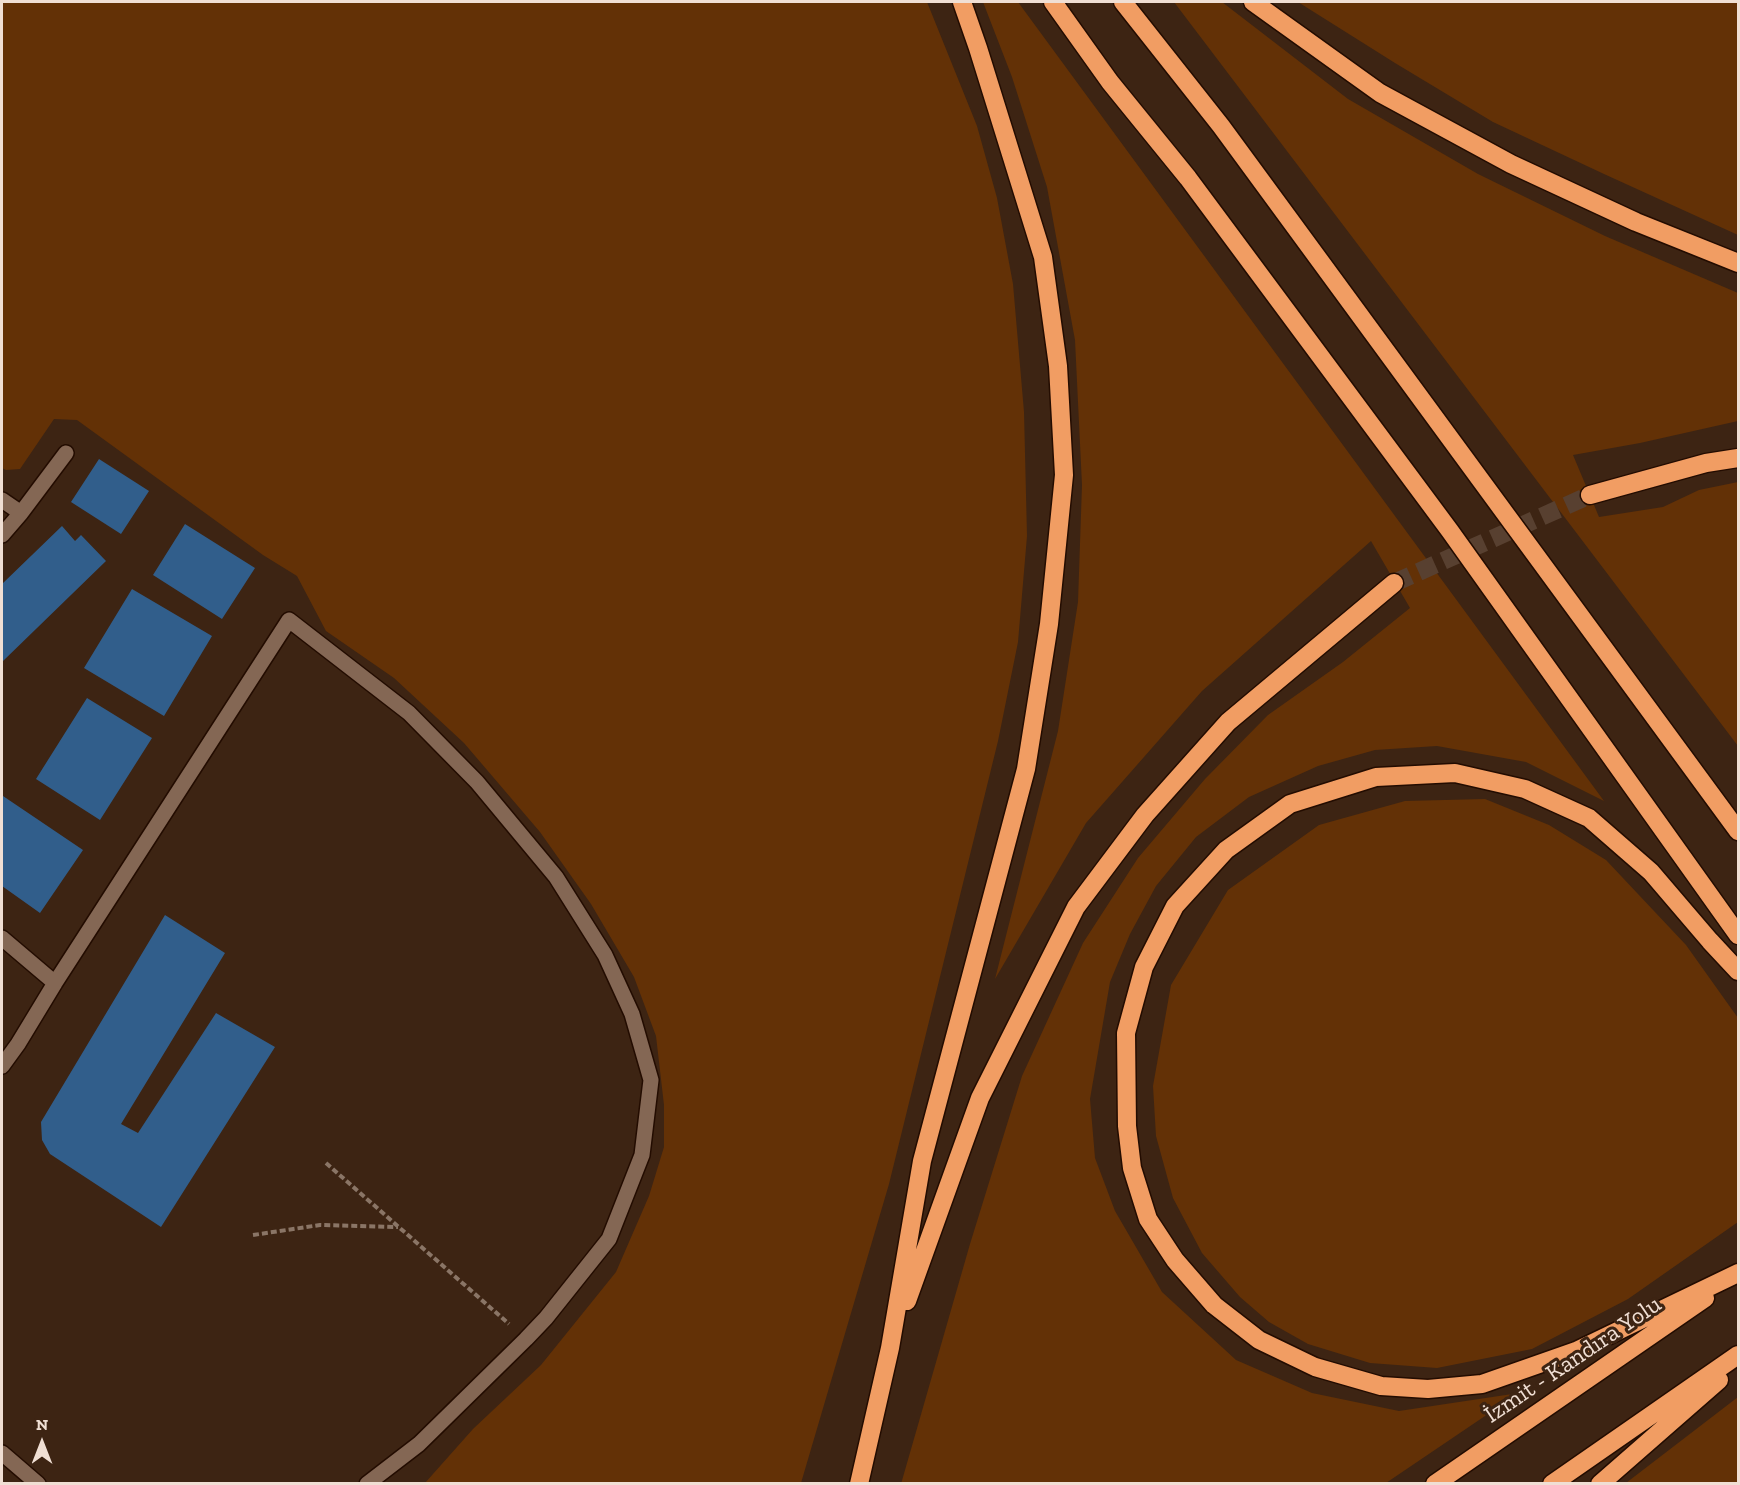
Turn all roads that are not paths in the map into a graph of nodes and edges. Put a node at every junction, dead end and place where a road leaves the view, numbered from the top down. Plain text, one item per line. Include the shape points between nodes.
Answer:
1 (962, 2) edge
2 (1053, 2) edge
3 (1123, 2) edge
4 (1253, 2) edge
5 (1738, 263) edge
6 (66, 453) dead end
7 (1738, 458) edge
8 (1590, 495) tunnel mouth
9 (2, 500) edge
10 (21, 513) junction
11 (2, 535) edge
12 (1394, 583) tunnel mouth
13 (1738, 831) edge
14 (1738, 935) edge
15 (2, 938) edge
16 (1738, 971) edge
17 (55, 983) junction
18 (2, 1066) edge
19 (1738, 1274) edge
20 (890, 1348) junction
21 (1738, 1355) edge
22 (1738, 1363) edge
23 (2, 1453) edge
24 (38, 1484) edge
25 (367, 1484) edge
26 (860, 1484) edge
27 (1435, 1484) edge
28 (1552, 1484) edge
29 (1600, 1484) edge

1 - 20 highway via 1043,257 1058,366 1064,475 1049,624 1026,769 922,1161
2 - 14 highway via 1436,512
3 - 13 highway via 1221,126
4 - 5 highway via 1380,93 1511,164 1636,222
6 - 10 street
7 - 8 highway
9 - 10 street
10 - 11 street
12 - 20 highway via 1228,722 1145,815 1076,908 980,1098
15 - 17 street
16 - 19 highway via 1651,872 1589,818 1525,789 1455,773 1376,777 1290,804 1226,850 1175,906 1144,967 1126,1034 1127,1126 1132,1168 1148,1219 1175,1260 1214,1305 1259,1340 1315,1367 1382,1386 1428,1389 1482,1384 1576,1351
17 - 18 street
17 - 25 street via 289,620 410,712 477,782 556,877 605,955 632,1014 651,1080 642,1155 609,1239 526,1339 419,1444
19 - 27 highway, İzmit - Kandıra Yolu
20 - 26 highway
21 - 28 highway
22 - 29 highway
23 - 24 street

